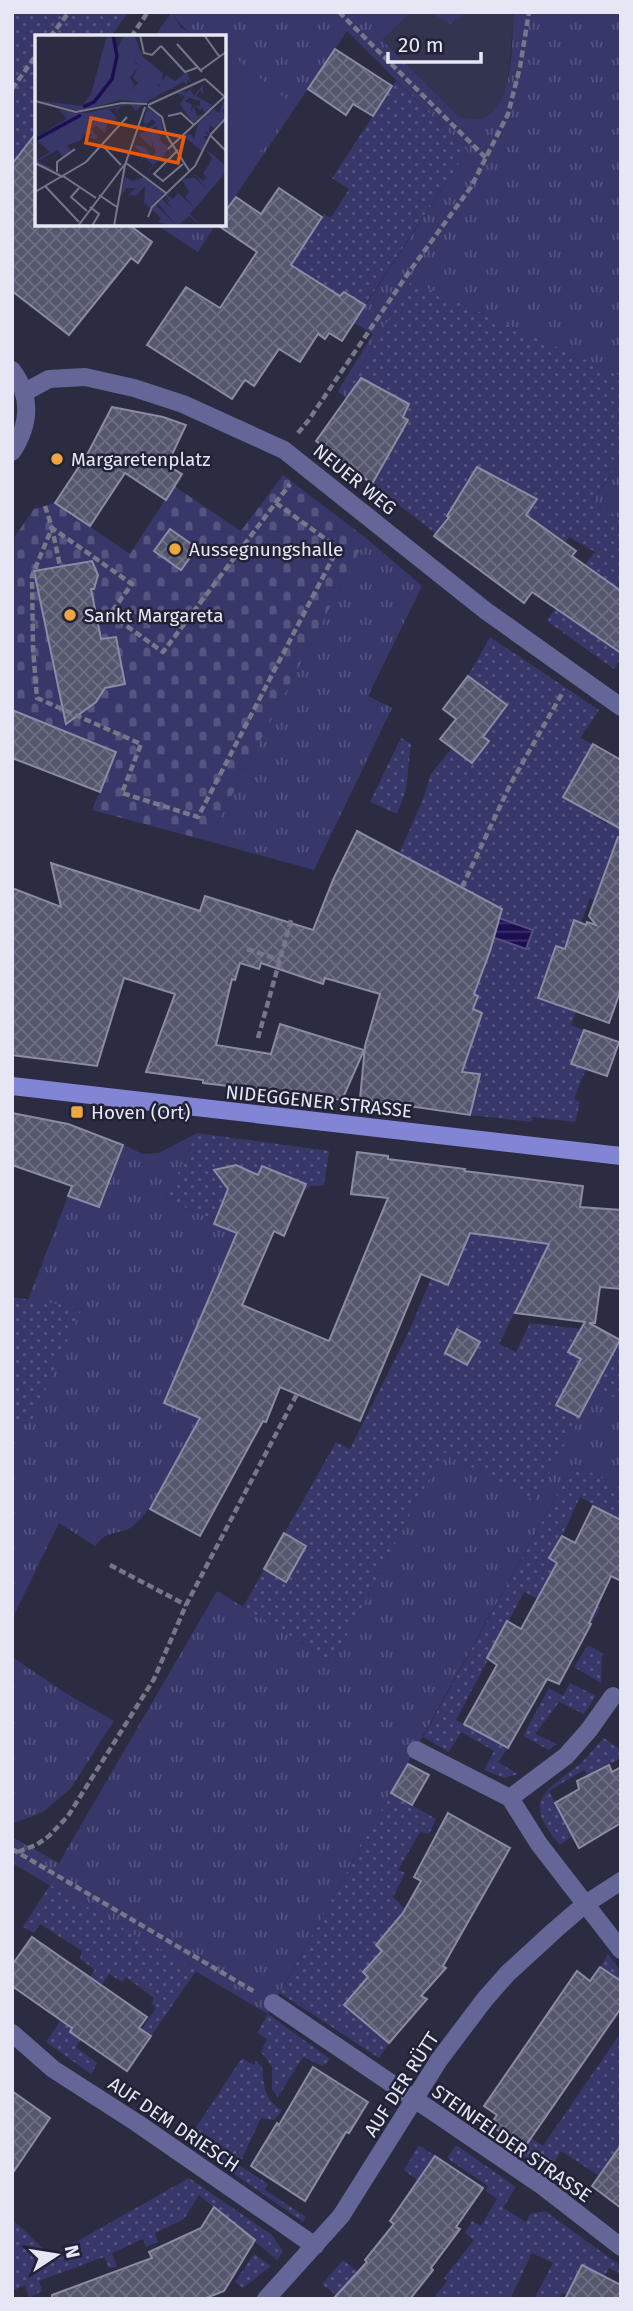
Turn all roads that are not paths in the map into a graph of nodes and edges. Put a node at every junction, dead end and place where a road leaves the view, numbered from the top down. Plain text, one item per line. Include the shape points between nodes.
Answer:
1 (12, 370) edge
2 (24, 392) junction
3 (12, 452) edge
4 (621, 707) edge
5 (12, 1086) edge
6 (621, 1156) edge
7 (613, 1696) dead end
8 (416, 1750) dead end
9 (510, 1798) junction
10 (621, 1881) edge
11 (584, 1905) junction
12 (621, 1950) edge
13 (273, 2003) road end
14 (12, 2033) edge
15 (413, 2099) junction
16 (315, 2246) junction
17 (621, 2247) edge
18 (266, 2299) edge

1 - 2 street
2 - 3 street via 26,424
2 - 4 street, NEUER WEG via 49,379 85,377 183,404 284,450 486,611
5 - 6 street, NIDEGGENER STRASSE
7 - 9 street via 566,1756
8 - 9 street
9 - 11 street
10 - 11 street, AUF DER RÜTT
11 - 12 street
11 - 15 street, AUF DER RÜTT via 485,1999
13 - 15 street, STEINFELDER STRASSE
14 - 16 street, AUF DEM DRIESCH via 53,2069
15 - 16 street, AUF DER RÜTT via 341,2216
15 - 17 street, STEINFELDER STRASSE via 541,2185
16 - 18 street, AUF DER RÜTT

